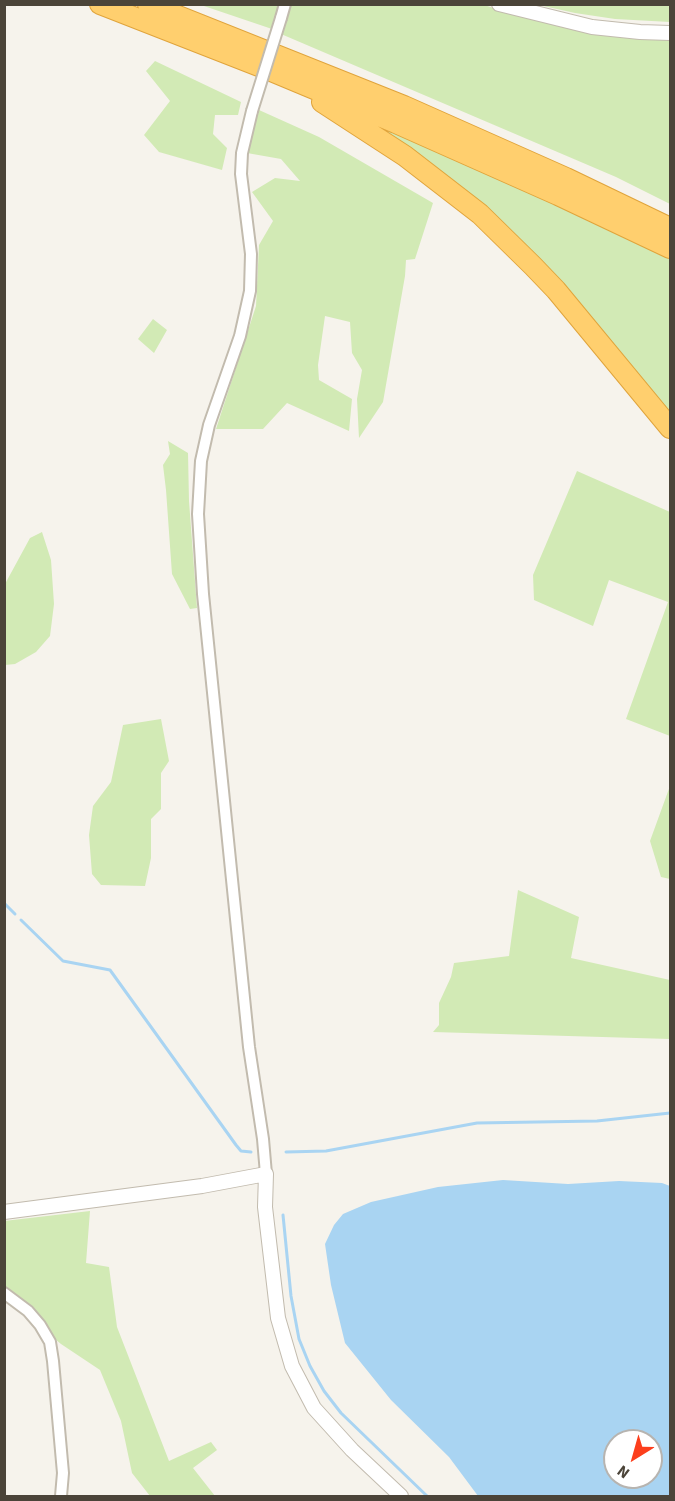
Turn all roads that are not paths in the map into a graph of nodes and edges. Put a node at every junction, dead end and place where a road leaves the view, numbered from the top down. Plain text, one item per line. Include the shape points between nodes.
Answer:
1 (100, 4) edge
2 (148, 4) edge
3 (285, 4) edge
4 (506, 6) edge
5 (670, 33) edge
6 (269, 70) junction
7 (670, 228) edge
8 (670, 248) edge
9 (670, 428) edge
10 (266, 1174) junction
11 (4, 1212) edge
12 (4, 1293) edge
13 (61, 1497) edge
14 (401, 1497) edge

1 - 6 highway
2 - 7 highway via 404,106
3 - 10 street, bridge via 242,153 251,254 250,291 240,336 209,425 201,462 198,513 204,606
4 - 5 street via 592,27
6 - 8 highway via 450,147
6 - 9 highway via 405,156 480,214 548,282
10 - 11 street via 191,1188
10 - 14 street via 278,1318 292,1366 314,1408
12 - 13 street via 28,1311 50,1342 63,1473

